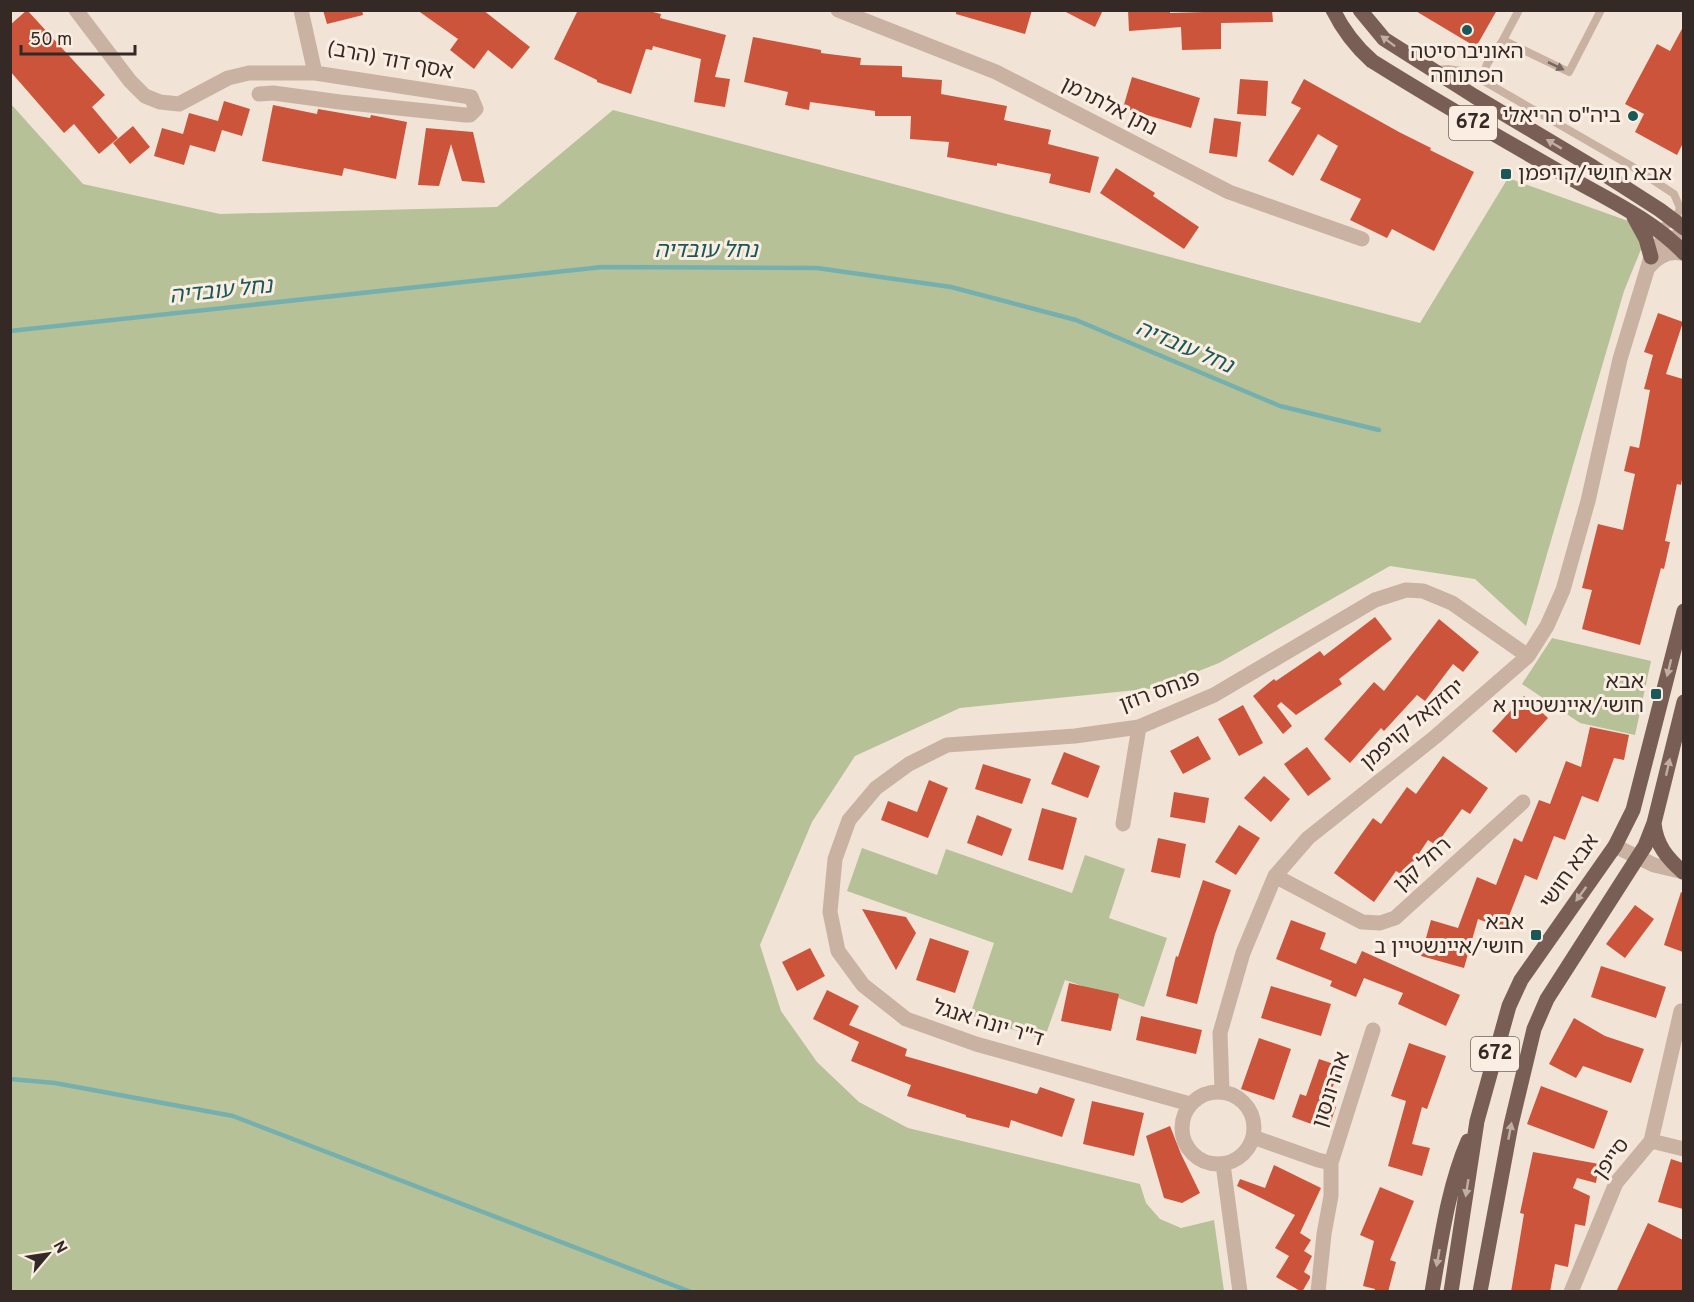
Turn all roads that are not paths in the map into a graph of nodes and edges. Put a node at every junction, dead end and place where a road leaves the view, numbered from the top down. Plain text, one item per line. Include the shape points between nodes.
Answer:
1 (76, 10) edge
2 (301, 10) edge
3 (838, 10) edge
4 (1333, 10) edge
5 (1360, 10) edge
6 (1519, 10) edge
7 (1601, 10) edge
8 (862, 16) edge
9 (1503, 40) junction
10 (1432, 70) junction
11 (315, 73) junction
12 (1482, 80) junction
13 (259, 94) dead end
14 (1632, 214) junction
15 (1679, 224) edge
16 (1652, 227) junction
17 (1676, 238) edge
18 (1362, 239) dead end
19 (1683, 253) edge
20 (1649, 264) junction
21 (1683, 611) edge
22 (1528, 656) junction
23 (1683, 702) edge
24 (1139, 727) junction
25 (1523, 802) dead end
26 (1123, 824) dead end
27 (1654, 824) junction
28 (1615, 846) junction
29 (1638, 858) junction
30 (1683, 872) edge
31 (1275, 876) junction
32 (830, 912) joint
33 (1681, 1011) dead end
34 (1373, 1030) dead end
35 (1222, 1091) junction
36 (1190, 1104) junction
37 (1477, 1121) junction
38 (1253, 1137) junction
39 (1651, 1141) junction
40 (1683, 1149) edge
41 (1331, 1162) junction
42 (1223, 1164) junction
43 (1240, 1292) edge
44 (1318, 1292) edge
45 (1432, 1292) edge
46 (1451, 1292) edge
47 (1480, 1292) edge
48 (1571, 1292) edge

1 - 11 street via 130,81 145,96 160,102 179,104 228,78 249,73
2 - 11 street, אסף דוד (הרב)
3 - 8 street, נתן אלתרמן
4 - 14 main road, 672 via 1347,34 1372,61
10 -> 5 main road, 672 via 1384,39
6 - 9 lane
9 -> 7 lane via 1569,72
8 - 18 street, נתן אלתרמן via 996,72 1230,192
9 - 12 lane via 1486,64
10 - 12 lane via 1460,70
15 -> 10 main road, 672
11 - 13 street, אסף דוד (הרב) via 466,96 476,105 474,113 465,115
12 - 15 lane via 1674,194 1680,204
14 - 16 main road, 672
14 - 20 main road via 1646,239
15 - 16 lane
16 - 17 main road, 672
17 - 19 main road, 672
17 - 20 street, יחזקאל קויפמן via 1656,247
19 - 20 street via 1666,254
20 - 22 street, יחזקאל קויפמן via 1620,359 1563,590
21 -> 28 main road, אבא חושי / 672 via 1633,810
22 - 24 street, פנחס רוזן via 1452,603 1423,591 1406,590 1375,600 1214,695
22 - 31 street, יחזקאל קויפמן via 1435,737 1308,838
27 -> 23 main road, 672
24 - 26 street
24 - 32 street, פנחס רוזן via 1076,736 947,745 909,764 876,788 849,820 836,858
25 - 31 street, רחל קגן via 1395,918 1380,923 1362,922
27 - 29 main road, 672
27 - 30 main road via 1660,848
28 - 29 street
28 -> 37 main road, אבא חושי / 672 via 1521,980 1502,1030
29 - 30 street
47 -> 29 main road, 672 via 1511,1125 1534,1029 1547,999
31 - 35 street, יחזקאל קויפמן via 1243,954 1220,1033
32 - 36 street, ד''ר יונה אנגל via 838,951 863,985 906,1019 976,1044
33 - 39 street, סייפן
34 - 41 street, אהרונסון
35 - 36 street via 1199,1096
35 - 38 street via 1244,1102 1251,1113
36 - 42 street via 1182,1128 1187,1145 1199,1159
37 -> 45 main road via 1461,1156
37 -> 46 main road, אבא חושי / 672
38 - 41 street, אהרונסון
38 - 42 street via 1243,1155
39 - 40 street
39 - 48 street, סייפן via 1616,1183
41 - 44 street, אהרונסון
42 - 43 street

